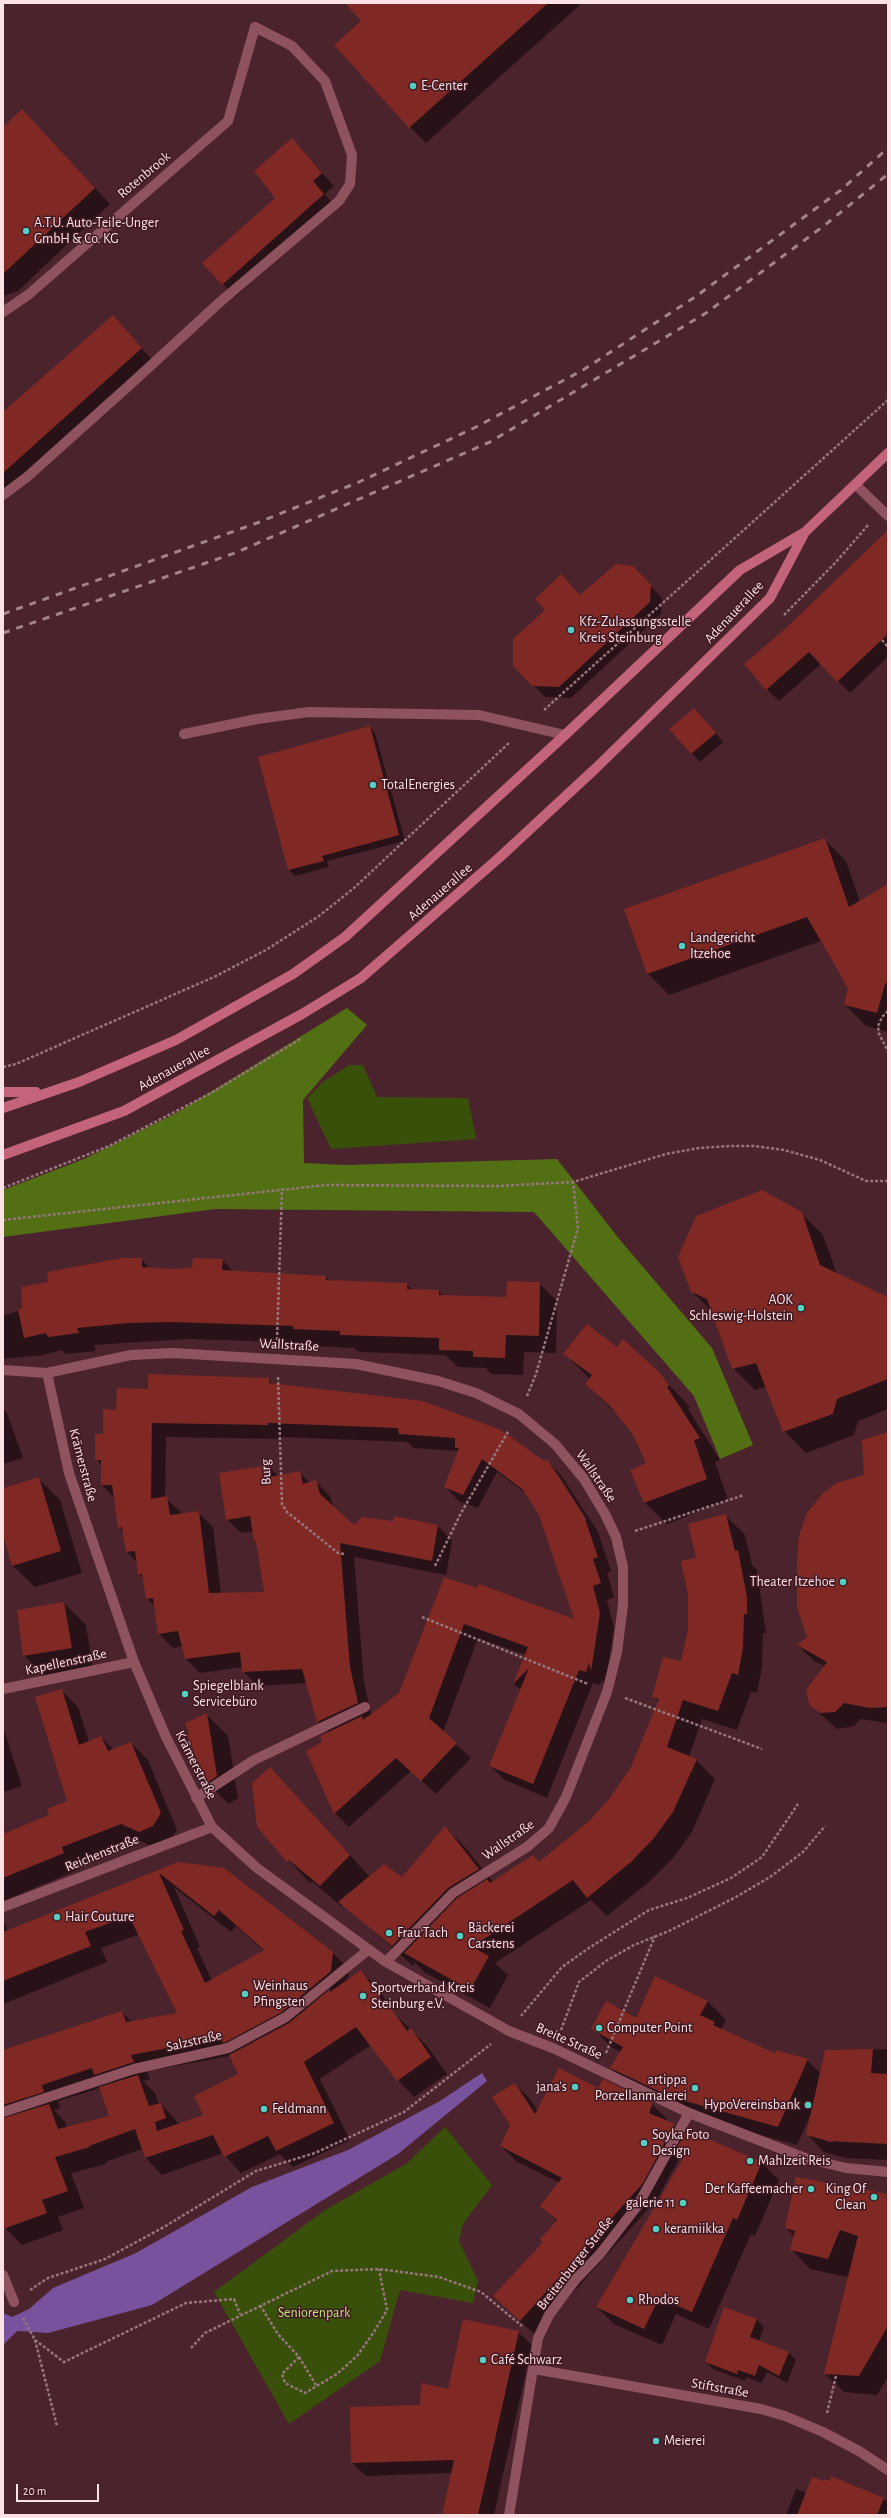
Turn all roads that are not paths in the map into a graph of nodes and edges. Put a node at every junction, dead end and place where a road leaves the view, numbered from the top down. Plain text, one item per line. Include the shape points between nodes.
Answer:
1 (3, 312) edge
2 (888, 453) edge
3 (856, 485) junction
4 (3, 495) edge
5 (888, 516) edge
6 (805, 532) junction
7 (184, 734) dead end
8 (565, 735) junction
9 (3, 1092) edge
10 (42, 1092) junction
11 (3, 1108) edge
12 (3, 1155) edge
13 (3, 1370) edge
14 (47, 1373) junction
15 (134, 1662) junction
16 (3, 1689) edge
17 (364, 1707) dead end
18 (196, 1798) junction
19 (212, 1827) junction
20 (3, 1907) edge
21 (368, 1950) junction
22 (386, 1962) junction
23 (509, 2031) joint
24 (3, 2112) edge
25 (689, 2113) junction
26 (888, 2172) edge
27 (3, 2275) edge
28 (14, 2302) road end
29 (534, 2369) junction
30 (888, 2470) edge
31 (509, 2515) edge

1 - 4 street, Rotenbrook via 28,295 228,121 255,27 292,46 325,81 352,155 350,184 339,201 220,302 27,477
2 - 3 main road, Adenauerallee
3 - 5 street
3 - 6 main road, Adenauerallee
6 - 8 main road, Adenauerallee via 740,570
6 - 12 main road, Adenauerallee via 770,598 596,768 500,857 361,978 302,1014 124,1112
7 - 8 street via 257,719 309,712 479,715
8 - 10 main road, Adenauerallee via 380,907 345,937 293,974 176,1040 79,1082
9 - 10 main road
10 - 11 main road, Adenauerallee
13 - 14 street, Wallstraße
14 - 15 street, Krämerstraße via 68,1473
14 - 22 street, Wallstraße via 131,1355 173,1353 356,1364 438,1381 476,1393 519,1414 555,1444 584,1479 606,1514 616,1537 623,1567 623,1605 617,1652 607,1692 566,1797 549,1828 527,1847 453,1893
15 - 16 street, Kapellenstraße
15 - 18 street, Krämerstraße
17 - 18 street via 254,1760
18 - 19 street, Krämerstraße
19 - 20 street, Reichenstraße
19 - 21 street, Krämerstraße via 257,1868
21 - 22 street, Krämerstraße
21 - 24 street, Salzstraße via 286,2017 228,2048 134,2069
22 - 23 street, Krämerstraße
23 - 25 street, Breite Straße via 598,2069
25 - 26 street, Breite Straße via 805,2158 846,2168
25 - 29 street, Breitenburger Straße via 638,2205 549,2315 538,2338
27 - 28 street
29 - 30 street, Stiftstraße via 761,2409 823,2432
29 - 31 street, Breitenburger Straße

